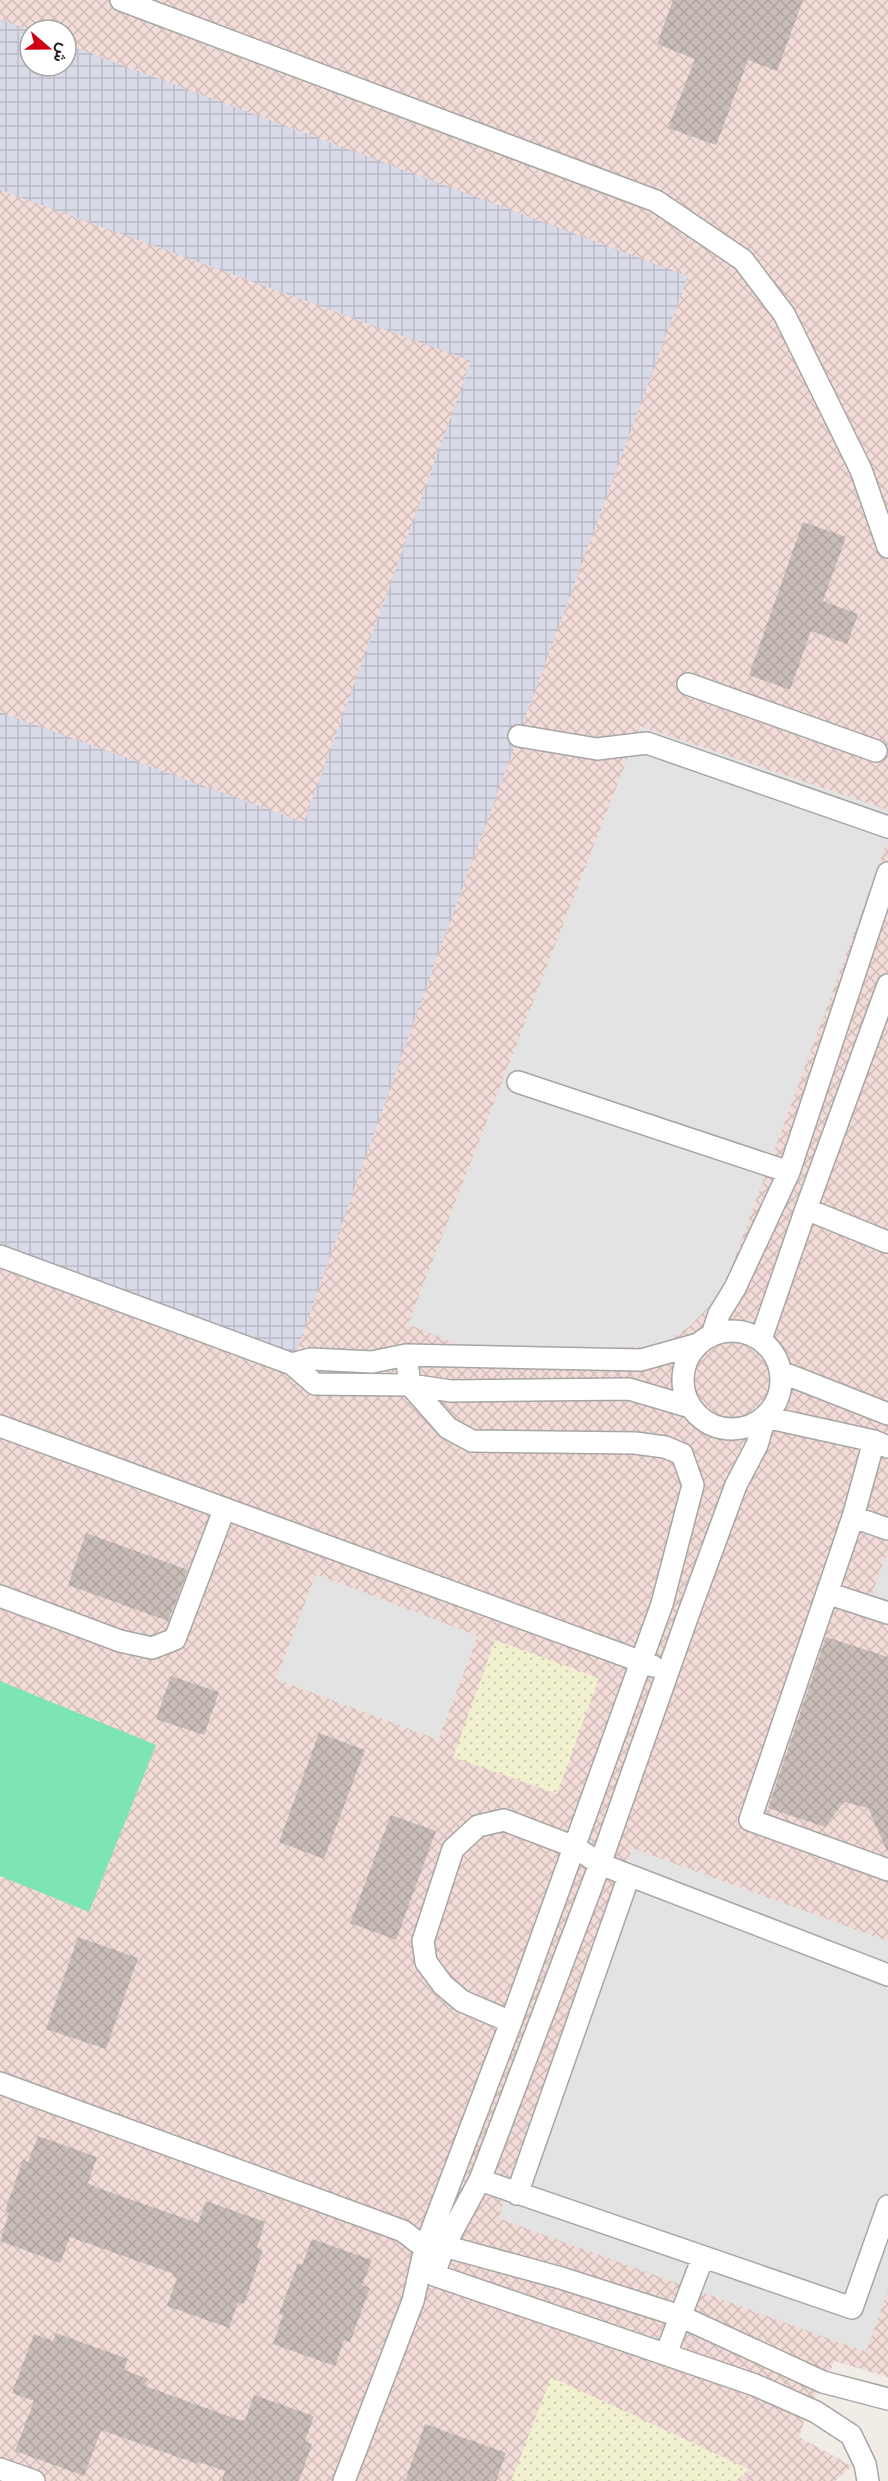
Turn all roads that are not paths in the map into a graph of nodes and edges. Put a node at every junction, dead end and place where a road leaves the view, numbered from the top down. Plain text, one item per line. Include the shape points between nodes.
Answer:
1 (121, 0) edge
2 (861, 470) junction
3 (888, 506) edge
4 (888, 547) edge
5 (688, 684) dead end
6 (519, 736) dead end
7 (876, 751) dead end
8 (888, 828) edge
9 (888, 873) edge
10 (888, 985) edge
11 (518, 1082) dead end
12 (789, 1172) junction
13 (806, 1209) junction
14 (887, 1242) edge
15 (0, 1256) edge
16 (761, 1339) junction
17 (705, 1340) junction
18 (406, 1355) junction
19 (292, 1364) junction
20 (781, 1372) junction
21 (410, 1385) junction
22 (690, 1407) junction
23 (888, 1414) edge
24 (765, 1418) junction
25 (0, 1426) edge
26 (881, 1444) edge
27 (224, 1510) junction
28 (853, 1517) junction
29 (888, 1529) edge
30 (826, 1593) junction
31 (0, 1596) edge
32 (888, 1614) edge
33 (641, 1661) junction
34 (669, 1672) junction
35 (575, 1847) junction
36 (600, 1864) junction
37 (888, 1870) edge
38 (629, 1876) junction
39 (888, 1975) edge
40 (511, 2022) junction
41 (0, 2083) edge
42 (480, 2180) junction
43 (517, 2194) junction
44 (888, 2205) edge
45 (434, 2247) junction
46 (703, 2257) junction
47 (680, 2316) junction
48 (666, 2354) junction
49 (888, 2399) edge
50 (0, 2469) edge
51 (34, 2481) edge
52 (344, 2481) edge
53 (868, 2481) edge

1 - 2 street via 656,201 743,260 784,314
2 - 3 street
2 - 4 street
5 - 7 street
6 - 8 street via 597,749 647,743
9 - 12 street
10 - 13 street
11 - 12 street
12 - 17 street via 735,1288
13 - 14 street
13 - 16 street
15 - 19 street
16 - 17 street via 728,1330
16 - 20 street via 777,1359
17 - 18 street via 641,1360
17 - 22 street via 688,1358 683,1374
18 - 19 street via 372,1362 311,1359
18 - 21 street
19 - 21 street via 315,1384
20 - 23 street
20 - 24 street via 776,1404
21 - 22 street via 452,1391 629,1389
21 - 33 street via 448,1428 472,1441 635,1443 682,1454 693,1485 662,1604
22 - 24 street via 717,1428 734,1430
24 - 26 street
24 - 34 street via 736,1485
25 - 27 street
26 - 28 street
27 - 31 street via 175,1639 152,1648 120,1641
27 - 33 street
28 - 29 street
28 - 30 street
30 - 32 street
30 - 37 street via 750,1820
33 - 34 street
33 - 35 street
34 - 36 street
35 - 36 street
35 - 40 street
35 - 40 street via 504,1820 478,1826 453,1849 423,1941 426,1962 443,1986 462,2001
36 - 38 street
36 - 42 street
38 - 39 street
38 - 43 street
40 - 45 street
41 - 45 street via 403,2231
42 - 43 street
42 - 45 street
43 - 46 street
44 - 46 street via 852,2308
45 - 47 street via 561,2278
45 - 48 street via 434,2275
45 - 52 street
46 - 47 street
47 - 48 street
47 - 49 street via 823,2382
48 - 53 street via 755,2385 816,2412 851,2435 865,2464
50 - 51 street

